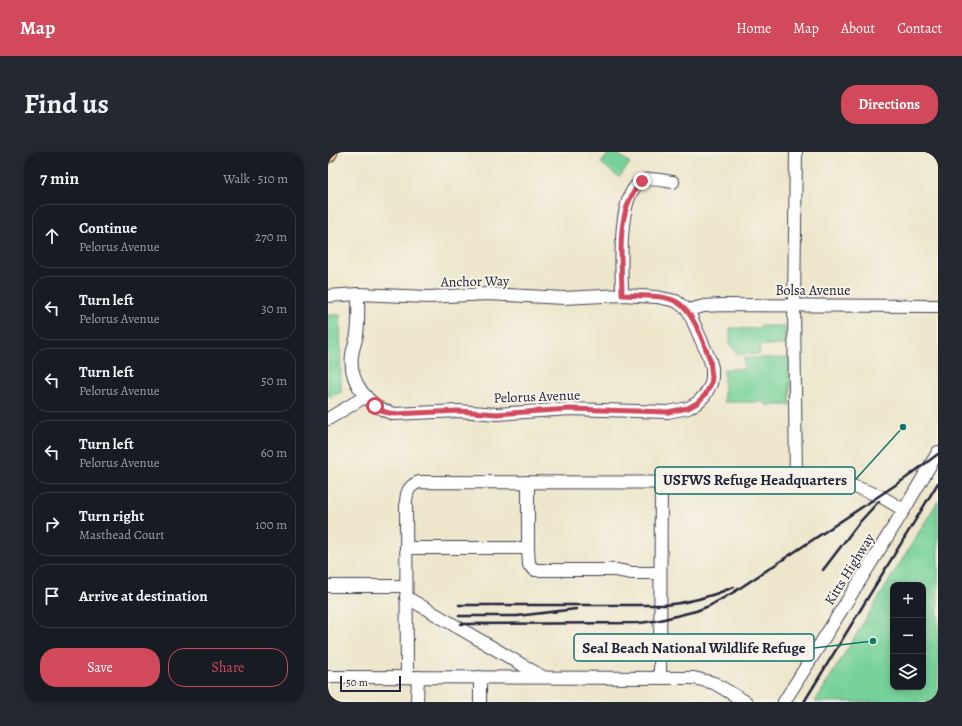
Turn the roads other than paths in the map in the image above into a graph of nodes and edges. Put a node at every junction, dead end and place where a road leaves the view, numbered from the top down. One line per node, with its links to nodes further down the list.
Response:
1 (330, 152): 3 (main road)
2 (796, 152): 8 (street)
3 (328, 155)
4 (673, 182): 6 (street)
5 (358, 294): 6 (street, Anchor Way); 7 (street, Anchor Way); 11 (street, Pelorus Avenue)
6 (622, 295): 10 (street)
7 (328, 296)
8 (794, 305): 9 (street, Bolsa Avenue); 10 (street, Bolsa Avenue); 16 (street)
9 (938, 306)
10 (688, 310): 11 (street, Pelorus Avenue)
11 (366, 396): 12 (street)
12 (328, 419)
13 (938, 452): 17 (street, Kitts Highway)
14 (528, 482): 15 (street); 18 (street); 19 (street)
15 (661, 482): 16 (street); 20 (street)
16 (796, 483): 17 (street)
17 (904, 510): 31 (street, Kitts Highway)
18 (406, 548): 19 (street); 22 (street)
19 (528, 548): 20 (street)
20 (660, 574): 27 (street)
21 (328, 586): 22 (street)
22 (406, 592): 24 (street); 26 (street)
23 (328, 677): 24 (street)
24 (412, 677): 25 (street); 28 (street)
25 (480, 677): 26 (street); 29 (street)
26 (544, 678): 27 (street)
27 (660, 678): 30 (street)
28 (417, 702)
29 (480, 702)
30 (746, 702)
31 (784, 702)

